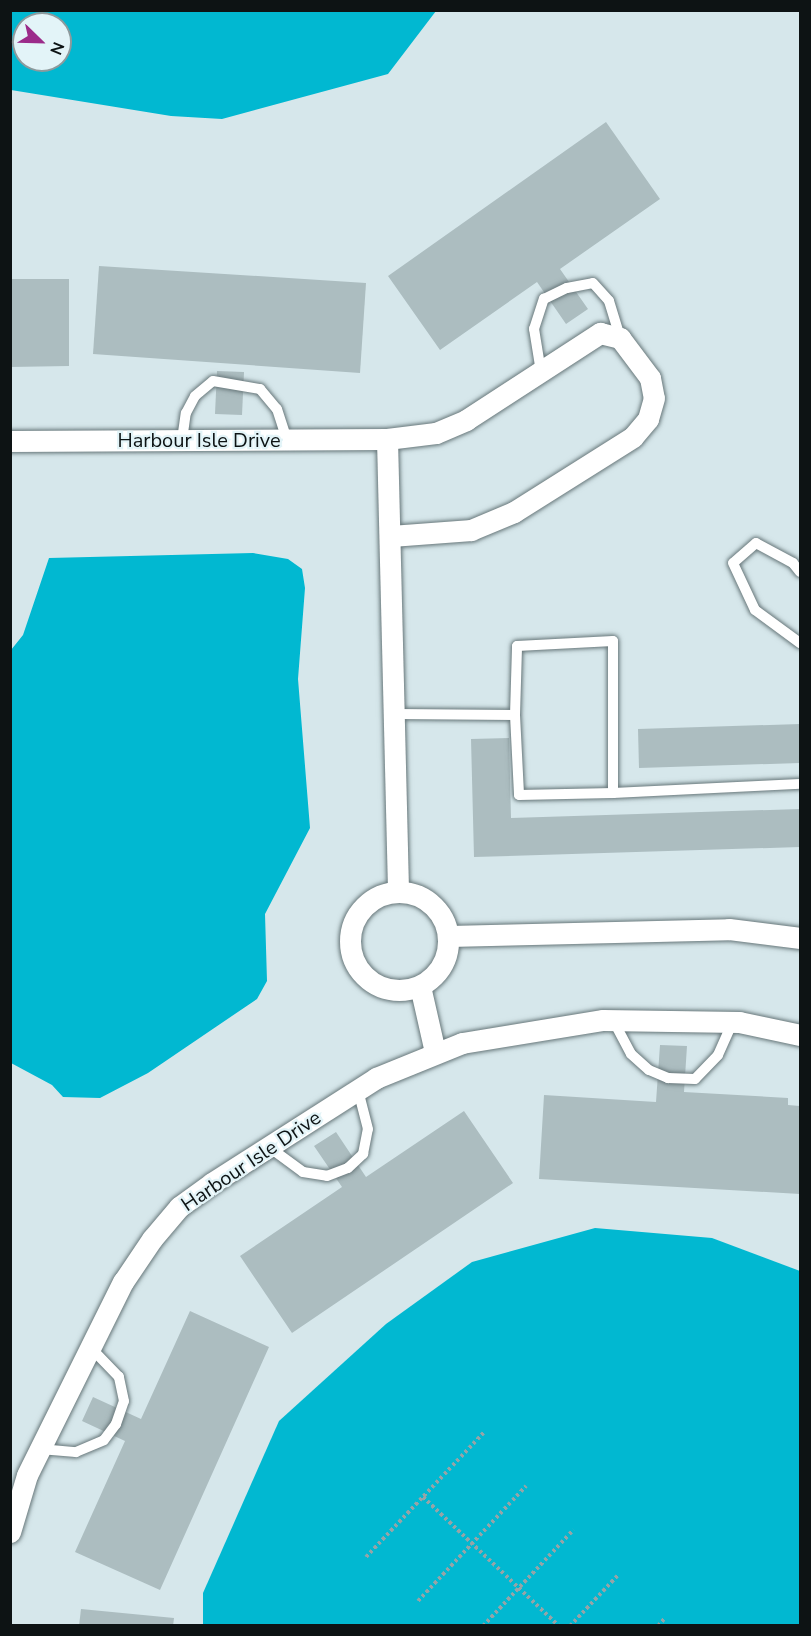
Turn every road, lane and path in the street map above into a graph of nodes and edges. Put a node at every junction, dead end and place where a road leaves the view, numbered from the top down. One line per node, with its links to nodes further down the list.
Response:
1 (620, 338): 2 (street, Harbour Isle Drive); 2 (lane); 7 (street)
2 (541, 372): 4 (street, Harbour Isle Drive)
3 (286, 439): 4 (street, Harbour Isle Drive); 5 (street, Harbour Isle Drive); 5 (lane)
4 (387, 439): 7 (street)
5 (182, 440): 6 (street, Harbour Isle Drive)
6 (10, 441)
7 (391, 536): 10 (street)
8 (801, 572): 9 (lane)
9 (801, 643)
10 (396, 714): 11 (lane); 14 (street)
11 (515, 715): 13 (lane); 13 (lane)
12 (801, 784): 13 (lane)
13 (613, 793)
14 (398, 891): 15 (street); 17 (street)
15 (448, 936): 16 (street); 17 (street)
16 (801, 938)
17 (420, 986): 21 (street)
18 (613, 1020): 19 (street, Harbour Isle Drive); 19 (lane); 21 (street, Harbour Isle Drive)
19 (733, 1022): 20 (street, Harbour Isle Drive)
20 (801, 1035)
21 (435, 1052): 22 (street, Harbour Isle Drive)
22 (358, 1090): 23 (street, Harbour Isle Drive); 23 (lane)
23 (269, 1147): 24 (street, Harbour Isle Drive)
24 (90, 1347): 26 (street, Harbour Isle Drive); 26 (lane)
25 (485, 1431): 29 (path)
26 (40, 1449): 27 (street, Harbour Isle Drive)
27 (19, 1471): 31 (street, Harbour Isle Drive)
28 (526, 1486): 34 (path)
29 (423, 1497): 32 (path); 37 (path)
30 (573, 1530): 36 (path)
31 (10, 1532)
32 (366, 1557)
33 (619, 1574): 38 (path)
34 (418, 1601)
35 (665, 1618): 39 (path)
36 (483, 1626)
37 (559, 1626)
38 (570, 1626)
39 (658, 1626)

